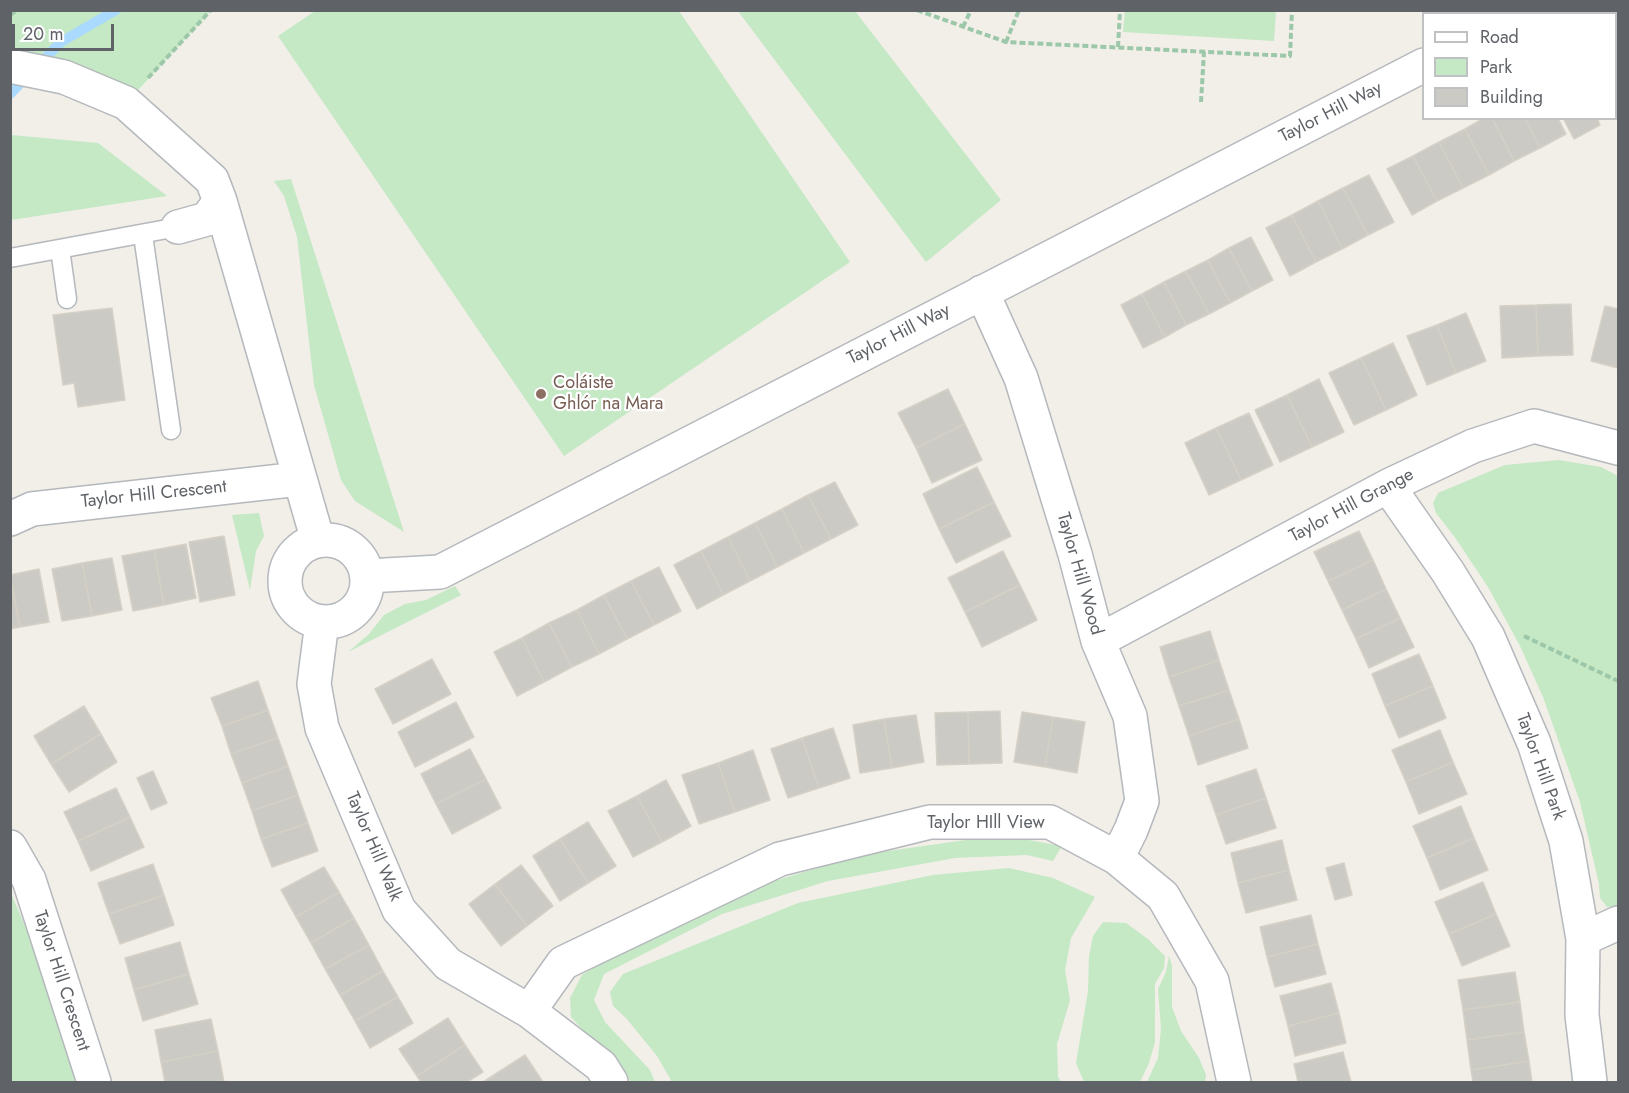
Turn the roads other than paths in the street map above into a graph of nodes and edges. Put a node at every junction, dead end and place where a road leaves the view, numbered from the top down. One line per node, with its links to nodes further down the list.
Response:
1 (10, 66): 3 (street)
2 (1422, 66): 8 (street, Taylor Hill Way)
3 (220, 201): 4 (street); 12 (street)
4 (178, 227): 5 (lane)
5 (143, 235): 6 (lane); 10 (lane)
6 (60, 249): 7 (lane); 9 (lane)
7 (10, 258)
8 (982, 292): 16 (street, Taylor Hill Way); 18 (street, Taylor Hill Wood)
9 (67, 299)
10 (171, 430)
11 (1618, 448): 13 (street, Taylor Hill Grange)
12 (300, 479): 14 (street, Taylor Hill Crescent); 15 (street)
13 (1388, 486): 18 (street, Taylor Hill Grange); 22 (street, Taylor Hill Park)
14 (10, 519)
15 (318, 541): 16 (street); 17 (street)
16 (367, 576): 17 (street)
17 (322, 622): 23 (street, Taylor Hill Walk)
18 (1098, 641): 20 (street, Taylor Hill Wood)
19 (10, 847): 24 (street, Taylor Hill Crescent)
20 (1117, 858): 23 (street, Taylor HIll View); 26 (street, Taylor HIll View)
21 (1618, 923): 22 (street)
22 (1583, 939): 27 (street, Taylor Hill Park)
23 (529, 1011): 25 (street, Taylor Hill Walk)
24 (94, 1083)
25 (611, 1083)
26 (1234, 1083)
27 (1590, 1083)

